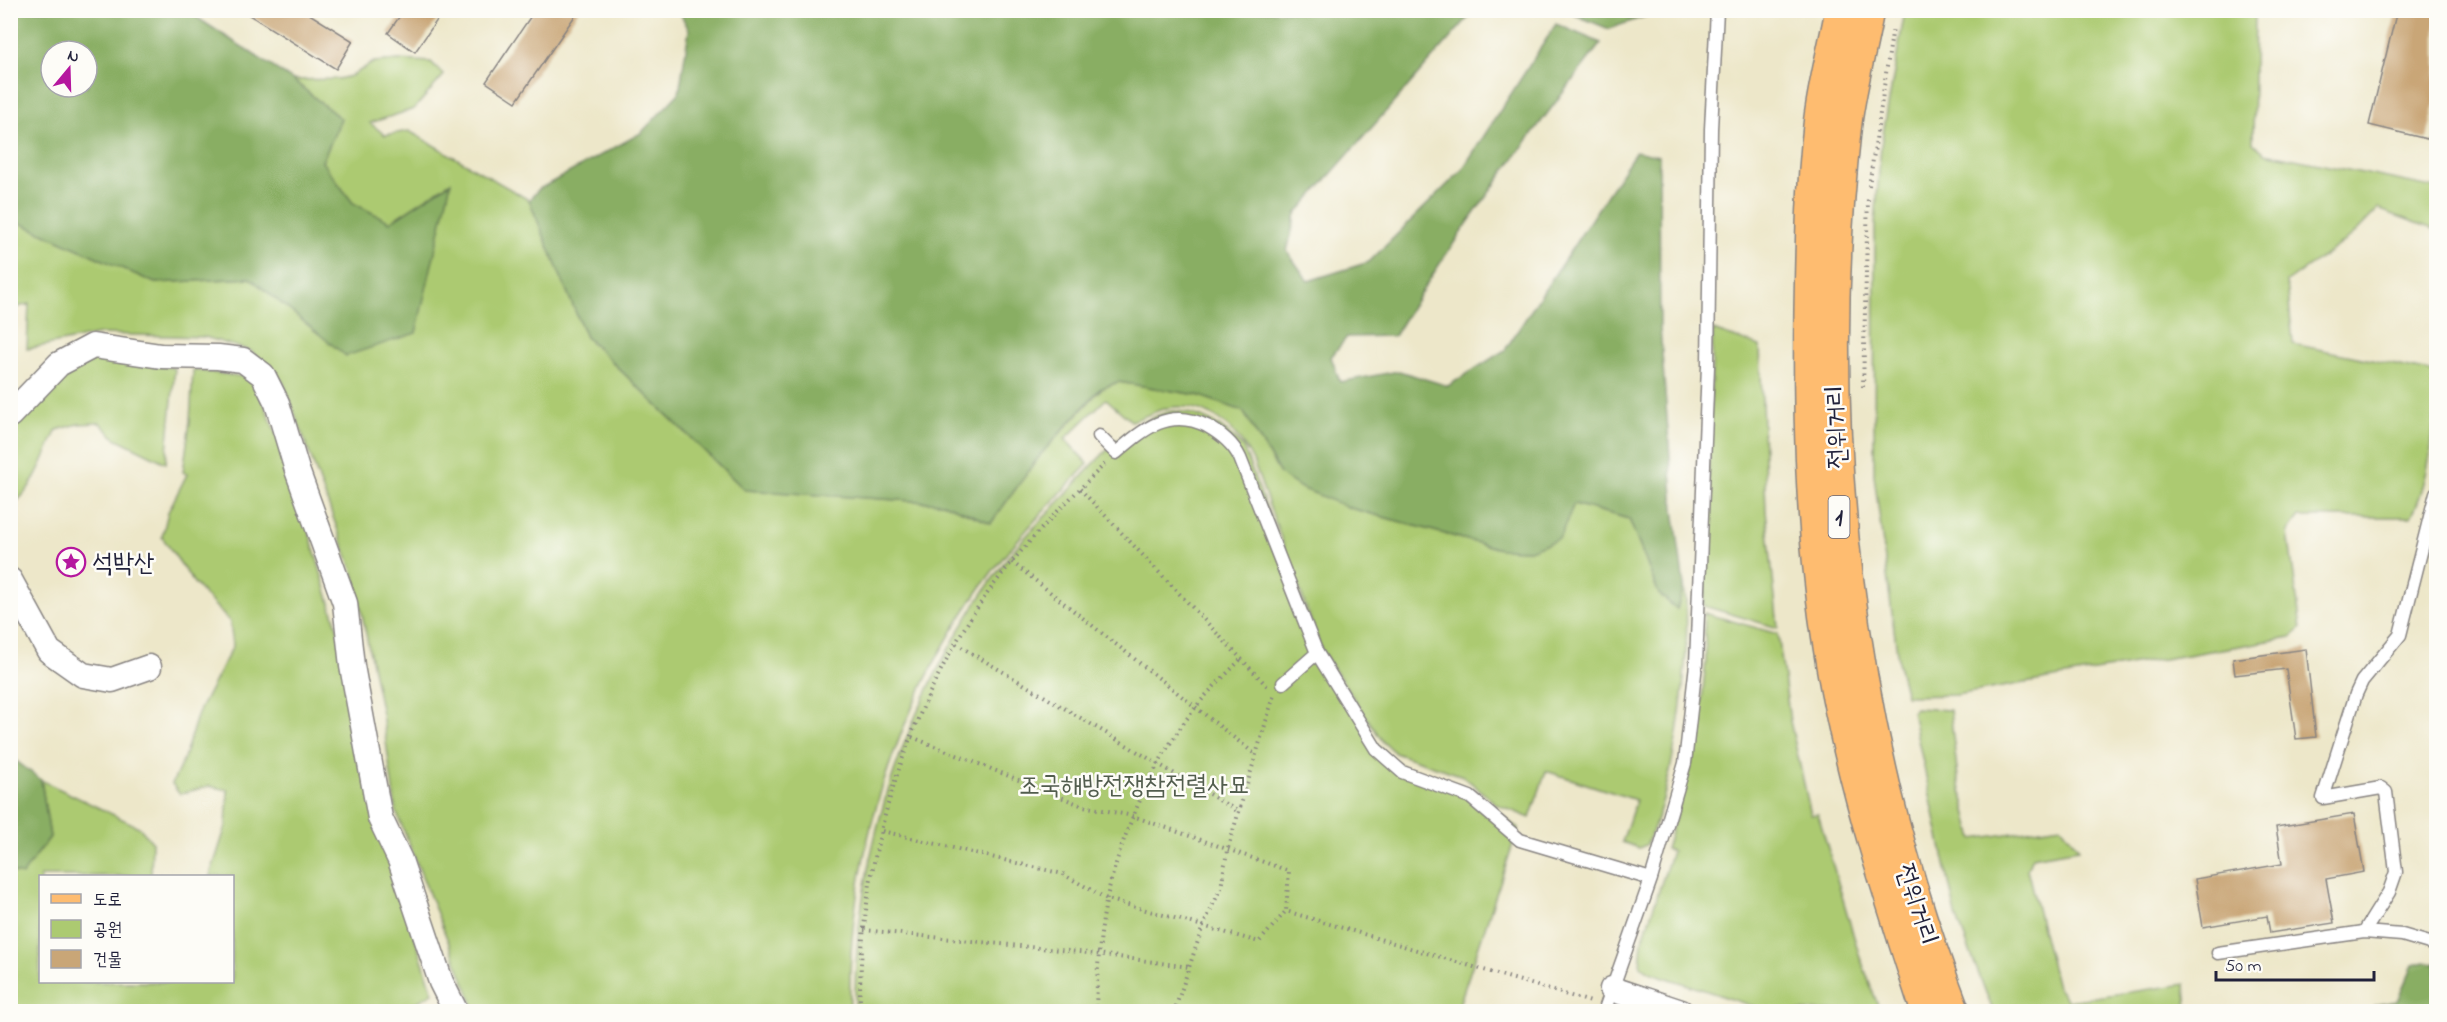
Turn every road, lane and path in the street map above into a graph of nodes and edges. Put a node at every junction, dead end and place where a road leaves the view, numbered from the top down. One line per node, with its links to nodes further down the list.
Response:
1 (1717, 10): 26 (lane)
2 (1842, 10): 42 (main road, 전위거리 / 1)
3 (1881, 16): 4 (path); 43 (main road, 전위거리 / 1)
4 (1863, 395)
5 (10, 415): 37 (street)
6 (1099, 436): 7 (lane)
7 (1116, 453): 8 (path); 13 (lane)
8 (1080, 489): 10 (path); 14 (path)
9 (2436, 493): 31 (lane)
10 (1012, 562): 12 (path); 18 (path)
11 (10, 580): 15 (street)
12 (956, 644): 19 (path); 21 (path)
13 (1317, 653): 16 (lane); 26 (lane)
14 (1240, 660): 17 (path); 18 (path)
15 (149, 667)
16 (1283, 683): 17 (path)
17 (1274, 694): 20 (path)
18 (1196, 707): 20 (path); 21 (path)
19 (912, 737): 23 (path); 24 (path)
20 (1256, 755): 22 (path)
21 (1159, 763): 22 (path); 23 (path)
22 (1239, 812): 25 (path)
23 (1133, 816): 25 (path); 27 (path)
24 (882, 831): 27 (path); 30 (path)
25 (1227, 851): 28 (path); 29 (path)
26 (1651, 879): 36 (lane)
27 (1107, 900): 29 (path); 34 (path)
28 (1287, 911): 29 (path); 36 (path)
29 (1203, 926): 35 (path)
30 (864, 930): 34 (path); 38 (path)
31 (2364, 932): 32 (lane); 33 (lane)
32 (2436, 945)
33 (2218, 952)
34 (1098, 954): 35 (path); 39 (path)
35 (1189, 967): 40 (path)
36 (1607, 1002): 41 (street)
37 (456, 1011)
38 (860, 1011)
39 (1096, 1011)
40 (1174, 1011)
41 (1681, 1011)
42 (1928, 1011)
43 (1953, 1011)

